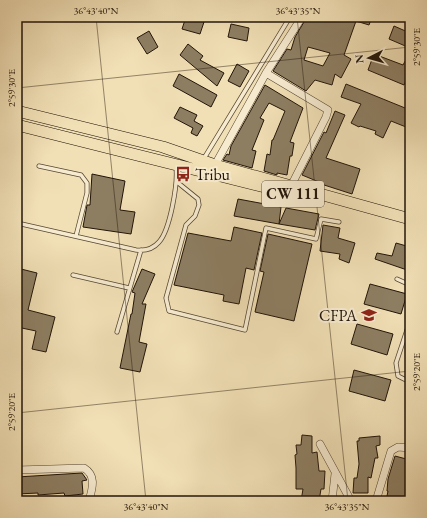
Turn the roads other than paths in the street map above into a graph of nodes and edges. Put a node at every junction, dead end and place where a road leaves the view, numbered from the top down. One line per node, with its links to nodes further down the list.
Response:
1 (290, 17): 6 (lane)
2 (302, 17): 3 (street)
3 (266, 73): 8 (street); 11 (street)
4 (17, 111): 6 (main road)
5 (17, 125): 7 (main road, CW 111)
6 (202, 161): 8 (main road)
7 (176, 164): 10 (lane); 15 (main road, CW 111)
8 (215, 165): 11 (main road)
9 (39, 166): 16 (lane)
10 (177, 182): 13 (lane); 17 (lane)
11 (291, 186): 12 (main road)
12 (410, 219)
13 (339, 222)
14 (17, 223): 16 (lane)
15 (410, 226)
16 (76, 236): 17 (lane)
17 (141, 250): 21 (lane)
18 (73, 275): 21 (lane)
19 (397, 280): 20 (lane)
20 (410, 285)
21 (129, 288): 23 (lane)
22 (410, 321): 24 (lane)
23 (117, 332)
24 (410, 380)
25 (320, 444): 28 (street)
26 (410, 448): 32 (street)
27 (17, 470): 29 (street)
28 (335, 474): 30 (street); 31 (street)
29 (89, 501)
30 (332, 501)
31 (351, 501)
32 (376, 501)

